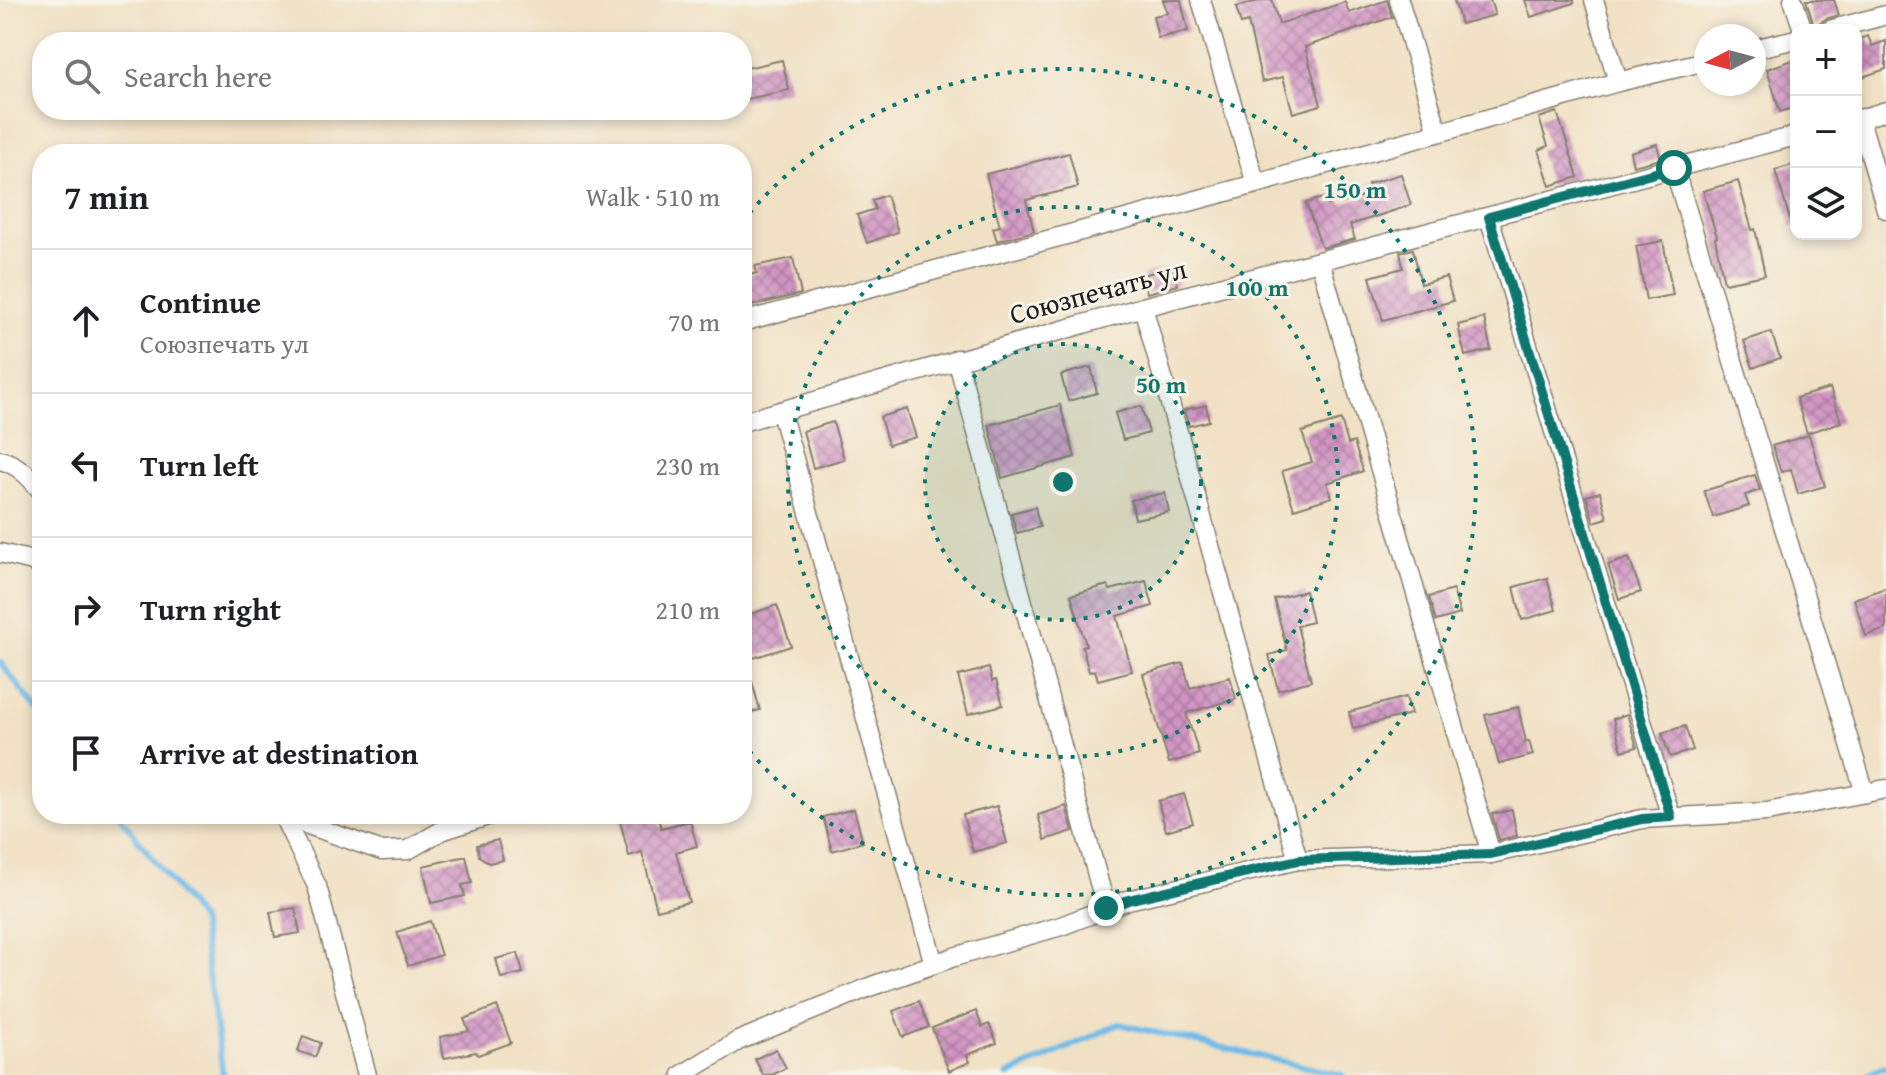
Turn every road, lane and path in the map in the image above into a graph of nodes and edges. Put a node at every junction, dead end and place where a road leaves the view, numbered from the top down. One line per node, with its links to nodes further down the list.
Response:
1 (1201, 0): 18 (street)
2 (1399, 0): 14 (street)
3 (1594, 0): 11 (street)
4 (1793, 0): 6 (street)
5 (1886, 15): 7 (street)
6 (1801, 24)
7 (1852, 24)
8 (1790, 40): 9 (street)
9 (1766, 46)
10 (1694, 64): 11 (street)
11 (1618, 82): 14 (street)
12 (1886, 111): 13 (street)
13 (1862, 119)
14 (1438, 132): 18 (street)
15 (1862, 133): 19 (street)
16 (1790, 138): 17 (street, Союзпечать ул)
17 (1674, 168): 20 (street, Союзпечать ул); 32 (street)
18 (1256, 184): 23 (street)
19 (1886, 209)
20 (1489, 217): 21 (street, Союзпечать ул); 33 (street)
21 (1320, 261): 22 (street, Союзпечать ул); 37 (street)
22 (1143, 307): 24 (street, Союзпечать ул); 38 (street)
23 (752, 319)
24 (957, 359): 25 (street, Союзпечать ул); 39 (street)
25 (781, 412): 26 (street, Союзпечать ул); 40 (street)
26 (752, 419)
27 (0, 460): 28 (street)
28 (32, 479)
29 (0, 553): 30 (street)
30 (32, 561)
31 (1886, 789): 32 (street)
32 (1865, 793): 33 (street)
33 (1671, 817): 37 (street)
34 (286, 824): 42 (street)
35 (307, 824): 36 (street)
36 (463, 824)
37 (1491, 854): 38 (street)
38 (1298, 860): 39 (street)
39 (1106, 908): 40 (street)
40 (934, 964): 41 (street)
41 (685, 1074)
42 (367, 1075)

